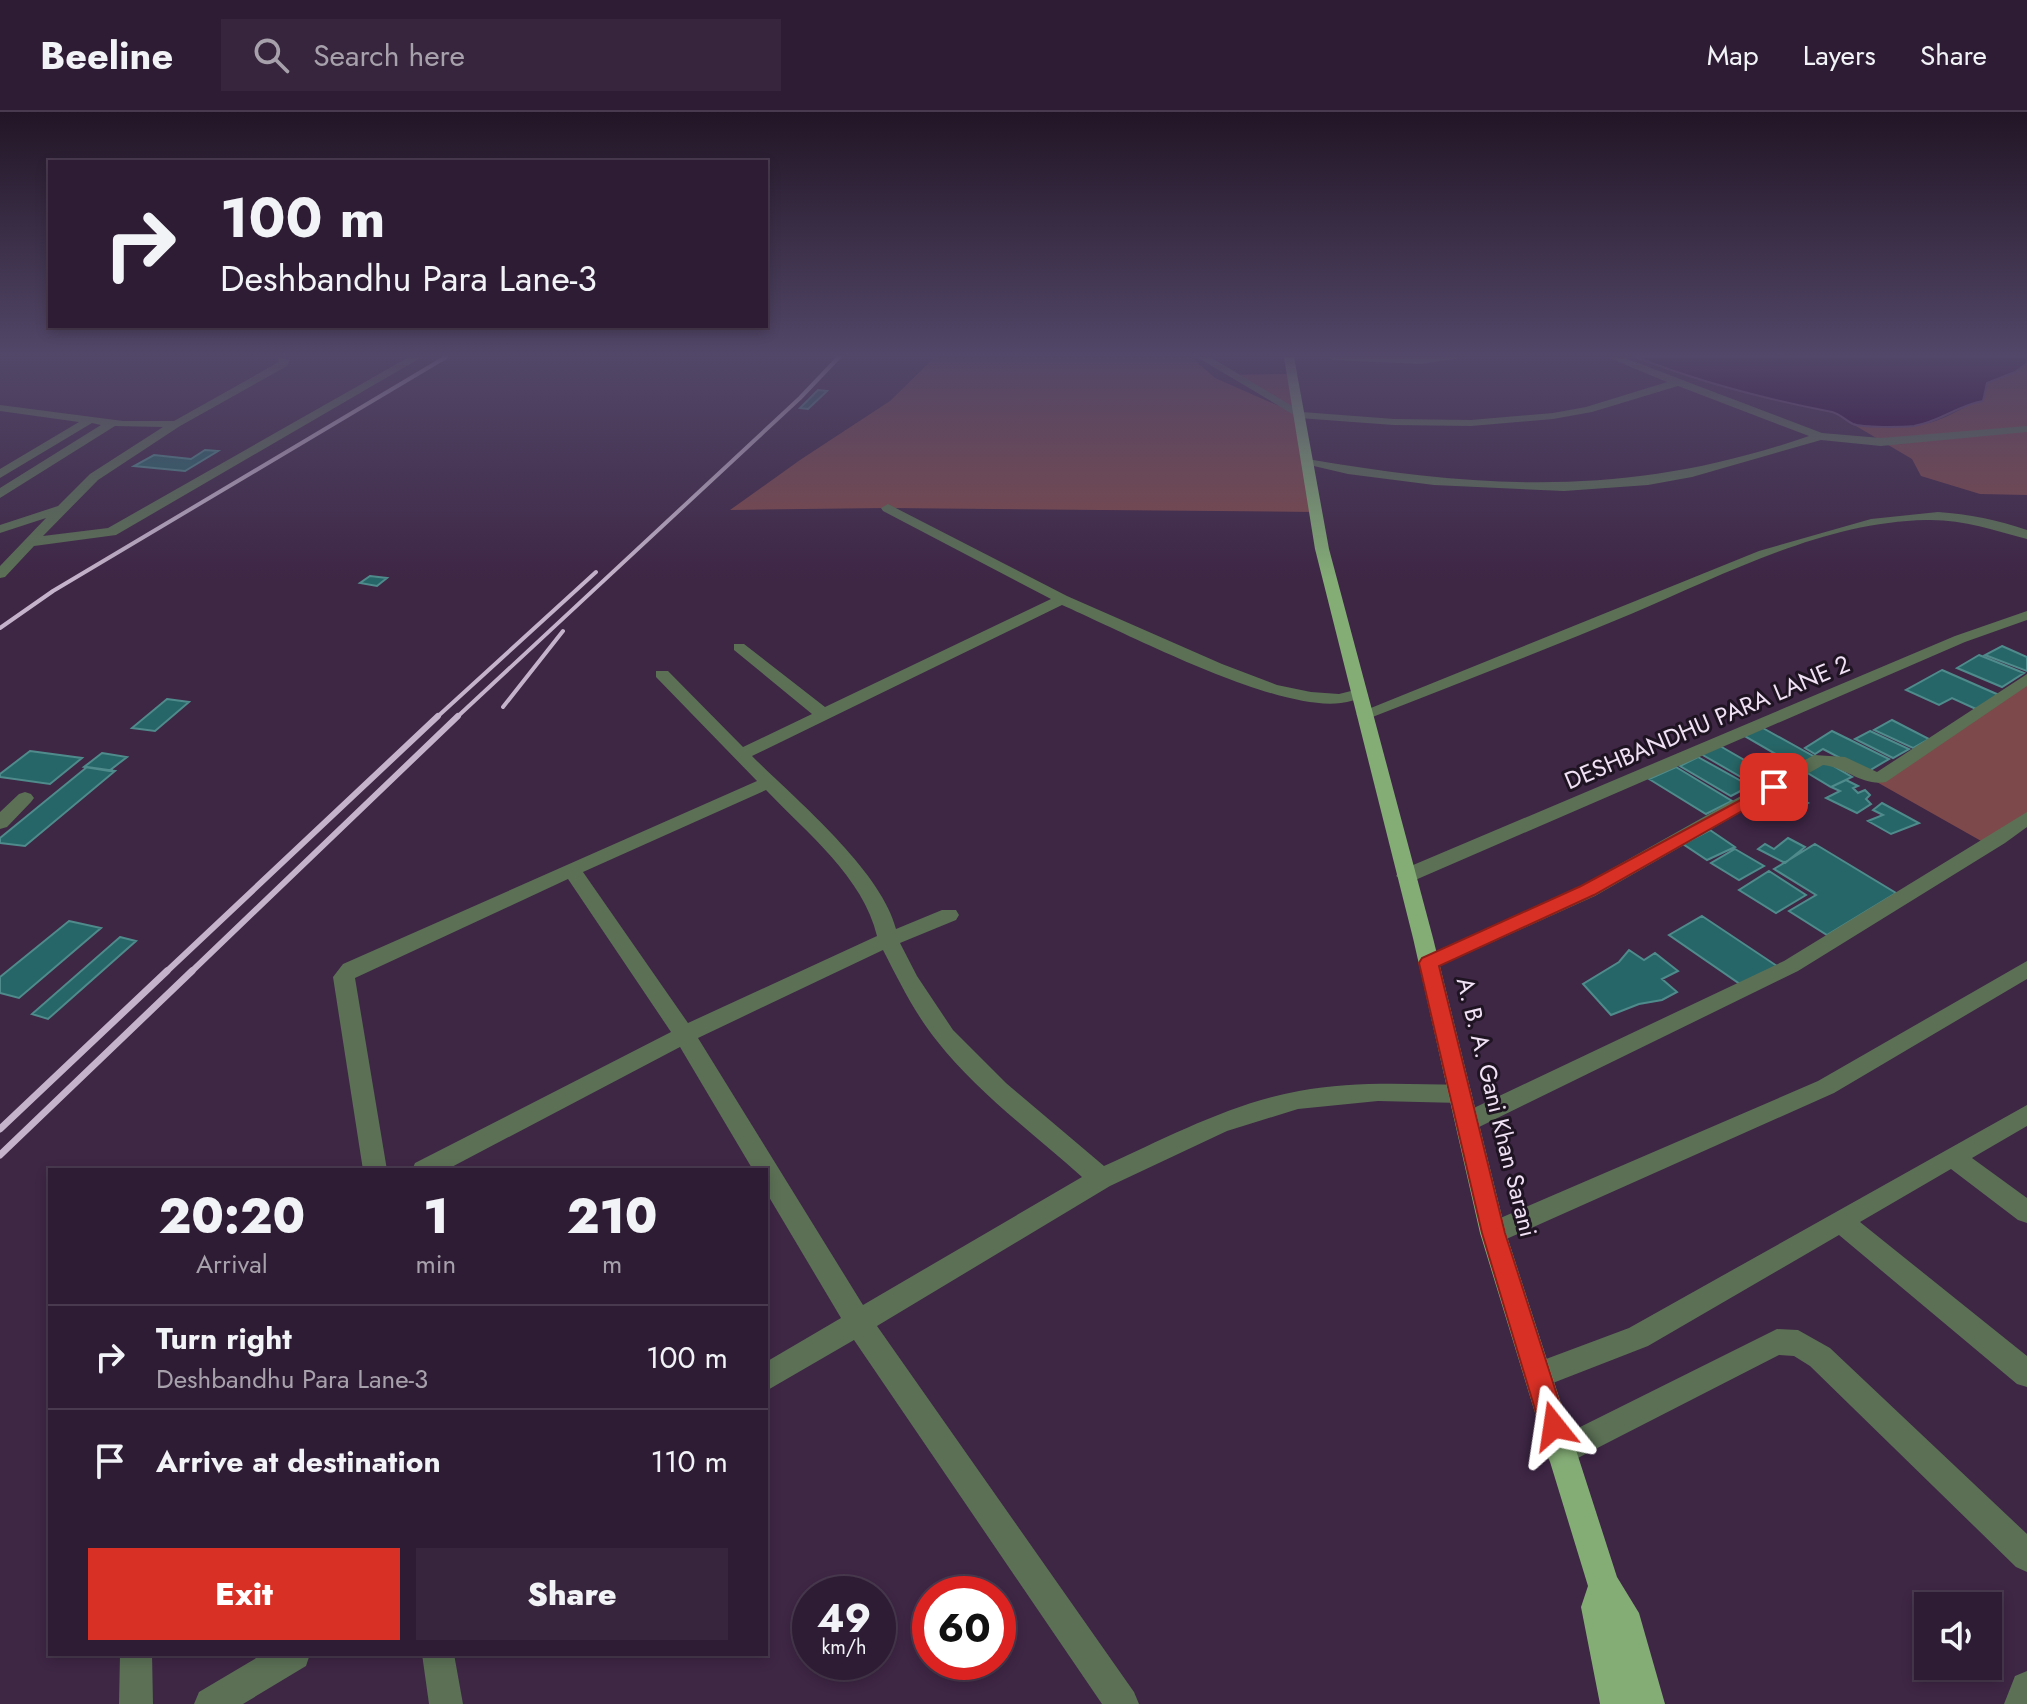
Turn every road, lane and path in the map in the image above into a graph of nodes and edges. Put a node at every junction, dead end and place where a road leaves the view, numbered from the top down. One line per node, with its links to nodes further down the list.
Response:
1 (71, 431): 10 (street)
2 (99, 431): 11 (street)
3 (165, 431): 12 (street)
4 (287, 431): 16 (street)
5 (1302, 431): 9 (main road, A. B. A. Gani Khan Sarani)
6 (1808, 431): 8 (street)
7 (2001, 431): 8 (street)
8 (1820, 436): 9 (street)
9 (1307, 463): 23 (main road, A. B. A. Gani Khan Sarani)
10 (0, 474)
11 (0, 494)
12 (67, 504): 14 (street); 16 (street)
13 (888, 508): 18 (street)
14 (0, 529)
15 (2027, 535): 23 (street)
16 (30, 542): 17 (street)
17 (0, 574)
18 (1062, 599): 23 (street); 24 (street)
19 (2027, 615): 31 (street, DESHBANDHU PARA LANE 2)
20 (739, 647): 24 (street)
21 (662, 674): 25 (street)
22 (2027, 679): 34 (street)
23 (1362, 704): 31 (main road, A. B. A. Gani Khan Sarani)
24 (823, 714): 25 (street)
25 (740, 755): 26 (street)
26 (767, 783): 30 (street); 33 (street)
27 (25, 798): 29 (street)
28 (2027, 818): 39 (street)
29 (0, 823)
30 (571, 869): 36 (street); 41 (street)
31 (1406, 876): 34 (main road, A. B. A. Gani Khan Sarani)
32 (949, 915): 33 (street)
33 (888, 939): 36 (street); 45 (street)
34 (1428, 963): 37 (main road, A. B. A. Gani Khan Sarani)
35 (2027, 969): 48 (street)
36 (684, 1034): 42 (street); 43 (street)
37 (1460, 1094): 39 (main road, A. B. A. Gani Khan Sarani); 45 (street)
38 (2027, 1114): 40 (street)
39 (1467, 1122): 48 (main road, A. B. A. Gani Khan Sarani)
40 (1953, 1157): 46 (street); 47 (street)
41 (375, 1168)
42 (428, 1168)
43 (765, 1168)
44 (768, 1173): 49 (street)
45 (1101, 1179): 49 (street)
46 (2027, 1212)
47 (1840, 1221): 50 (street); 51 (street)
48 (1493, 1233): 51 (main road, A. B. A. Gani Khan Sarani)
49 (859, 1324): 52 (street); 63 (street)
50 (2027, 1374)
51 (1540, 1375): 53 (main road, A. B. A. Gani Khan Sarani)
52 (768, 1376)
53 (1560, 1452): 54 (street); 55 (main road, A. B. A. Gani Khan Sarani)
54 (2027, 1556)
55 (1604, 1586): 64 (main road, A. B. A. Gani Khan Sarani); 65 (main road, A. B. A. Gani Khan Sarani)
56 (136, 1656): 60 (street)
57 (291, 1656): 61 (street)
58 (438, 1656): 62 (street)
59 (2027, 1688): 66 (street)
60 (136, 1704)
61 (211, 1704)
62 (446, 1704)
63 (1122, 1704)
64 (1617, 1704)
65 (1648, 1704)
66 (2021, 1704)

